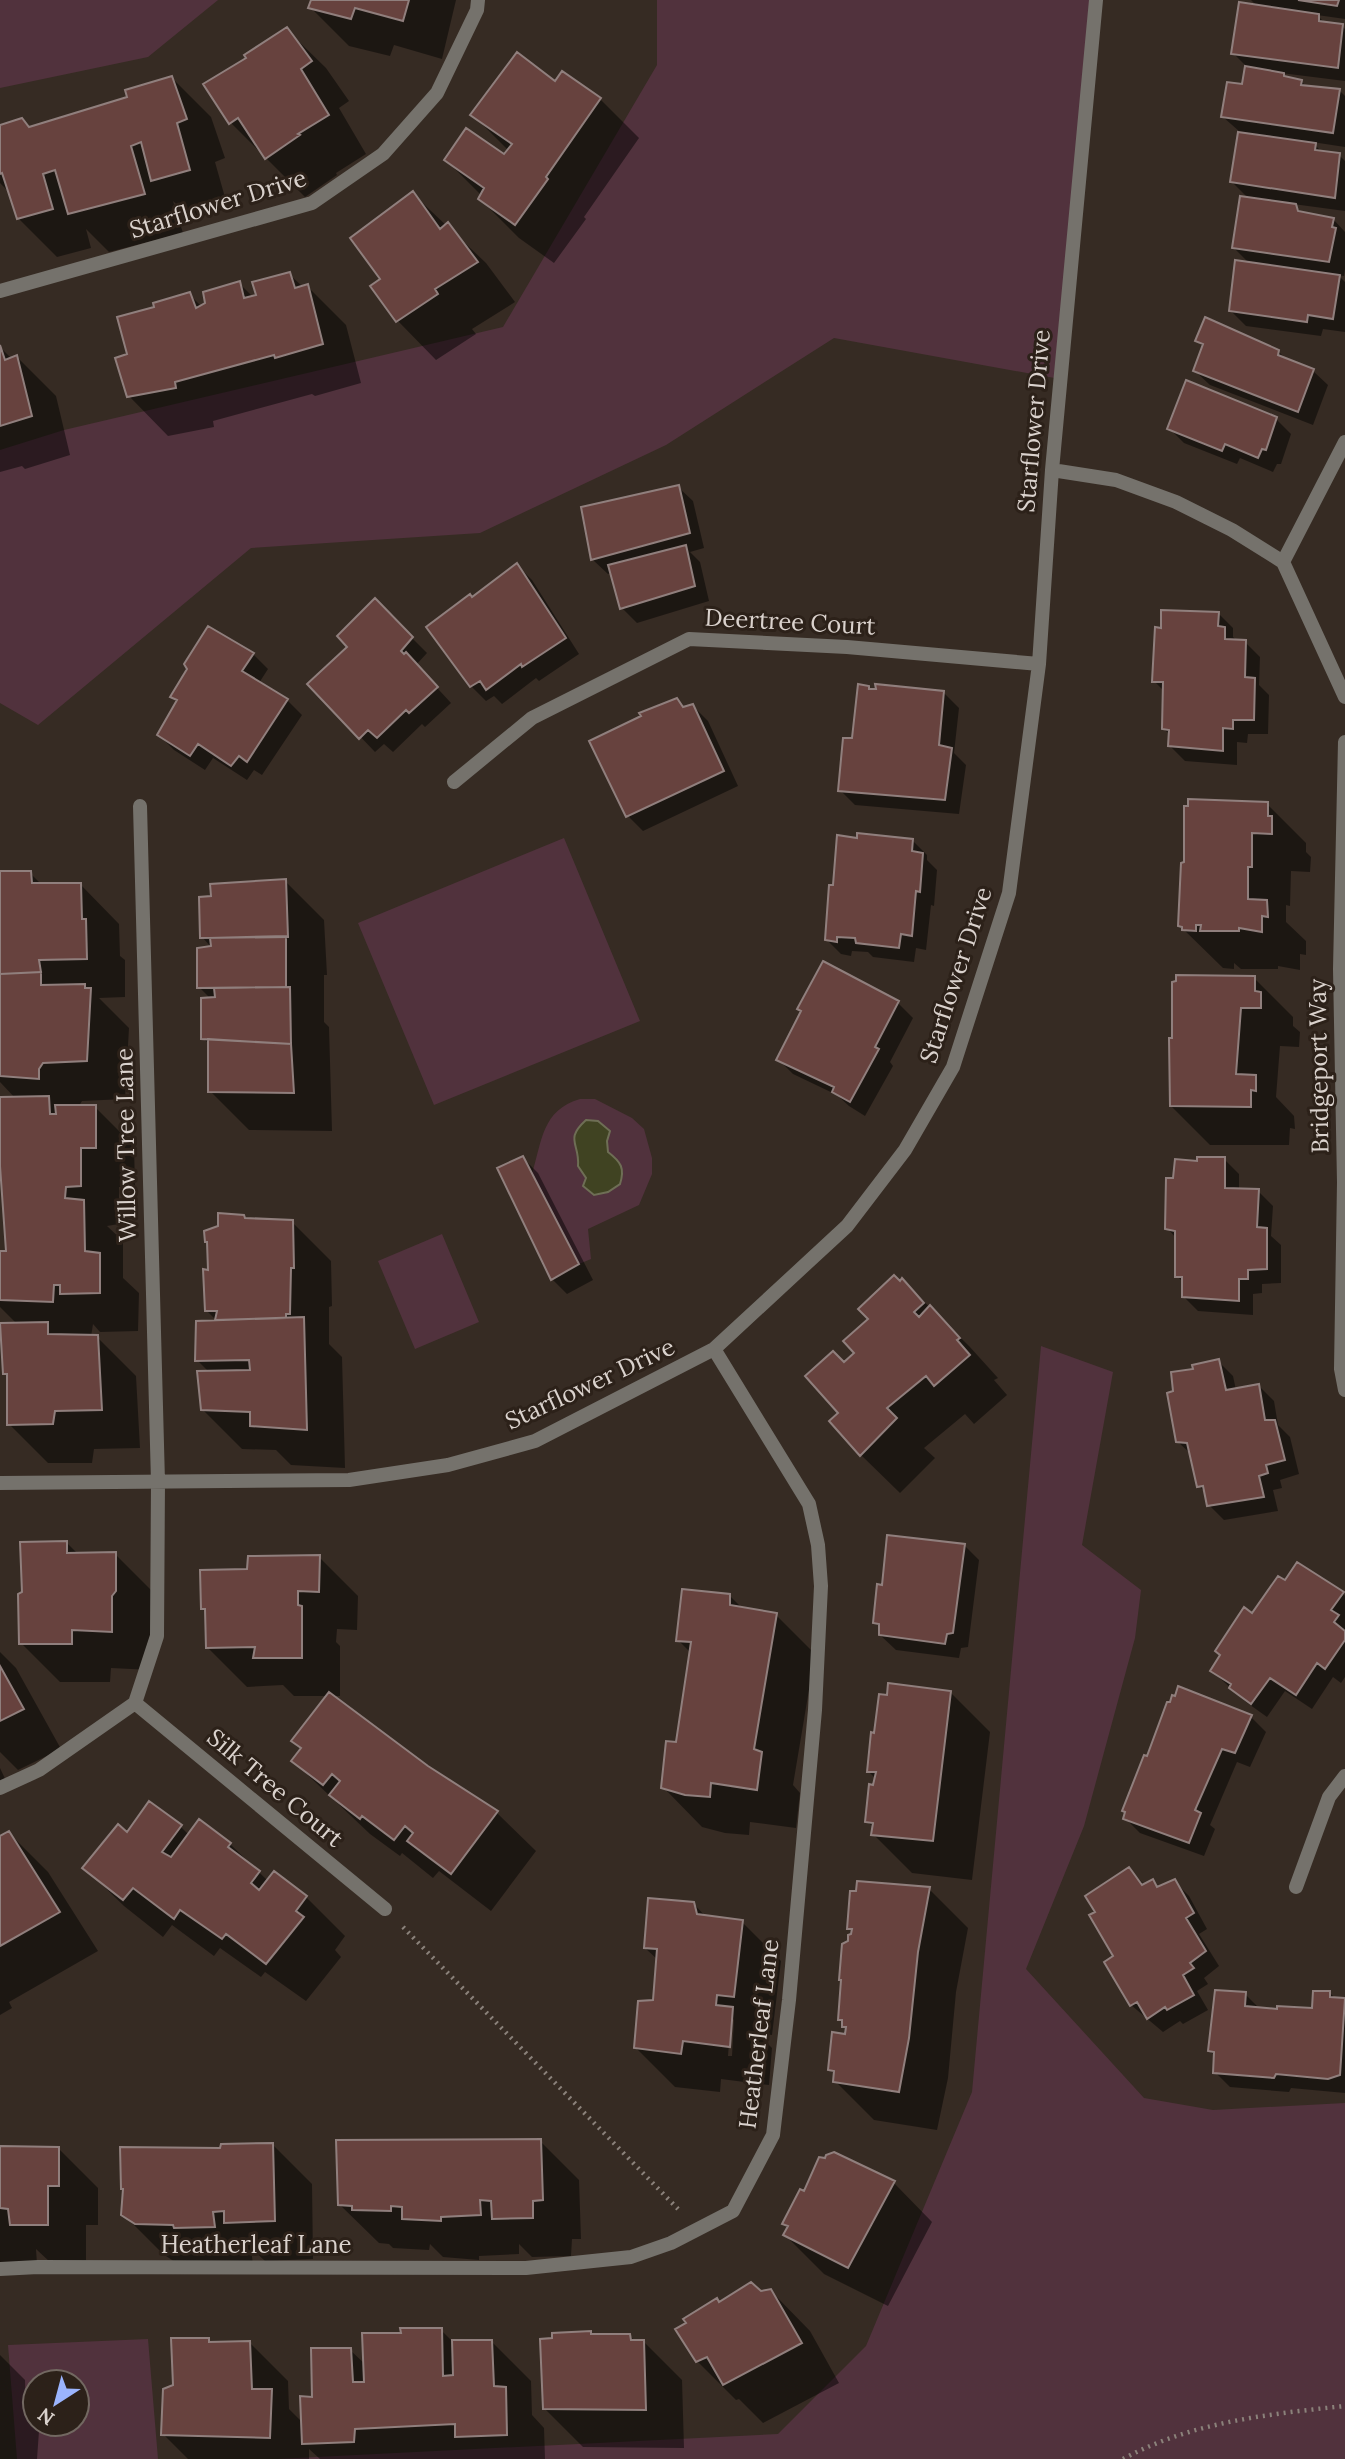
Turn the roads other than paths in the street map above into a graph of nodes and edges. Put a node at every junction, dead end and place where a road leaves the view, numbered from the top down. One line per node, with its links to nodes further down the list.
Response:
1 (478, 0): 3 (street, Starflower Drive)
2 (1096, 0): 5 (street, Starflower Drive)
3 (0, 291)
4 (1345, 442): 6 (street)
5 (1052, 470): 6 (street); 7 (street, Starflower Drive)
6 (1283, 562): 8 (street)
7 (1039, 664): 10 (street, Deertree Court); 12 (street, Starflower Drive)
8 (1345, 697)
9 (1345, 742): 13 (street, Bridgeport Way)
10 (454, 782)
11 (141, 806): 14 (street, Willow Tree Lane)
12 (714, 1349): 14 (street, Starflower Drive); 21 (street, Heatherleaf Lane)
13 (1345, 1390)
14 (158, 1482): 15 (street, Starflower Drive); 16 (street, Willow Tree Lane)
15 (0, 1483)
16 (135, 1703): 18 (street); 20 (street, Silk Tree Court)
17 (1345, 1776): 19 (street)
18 (0, 1788)
19 (1296, 1887)
20 (385, 1909)
21 (0, 2269)

